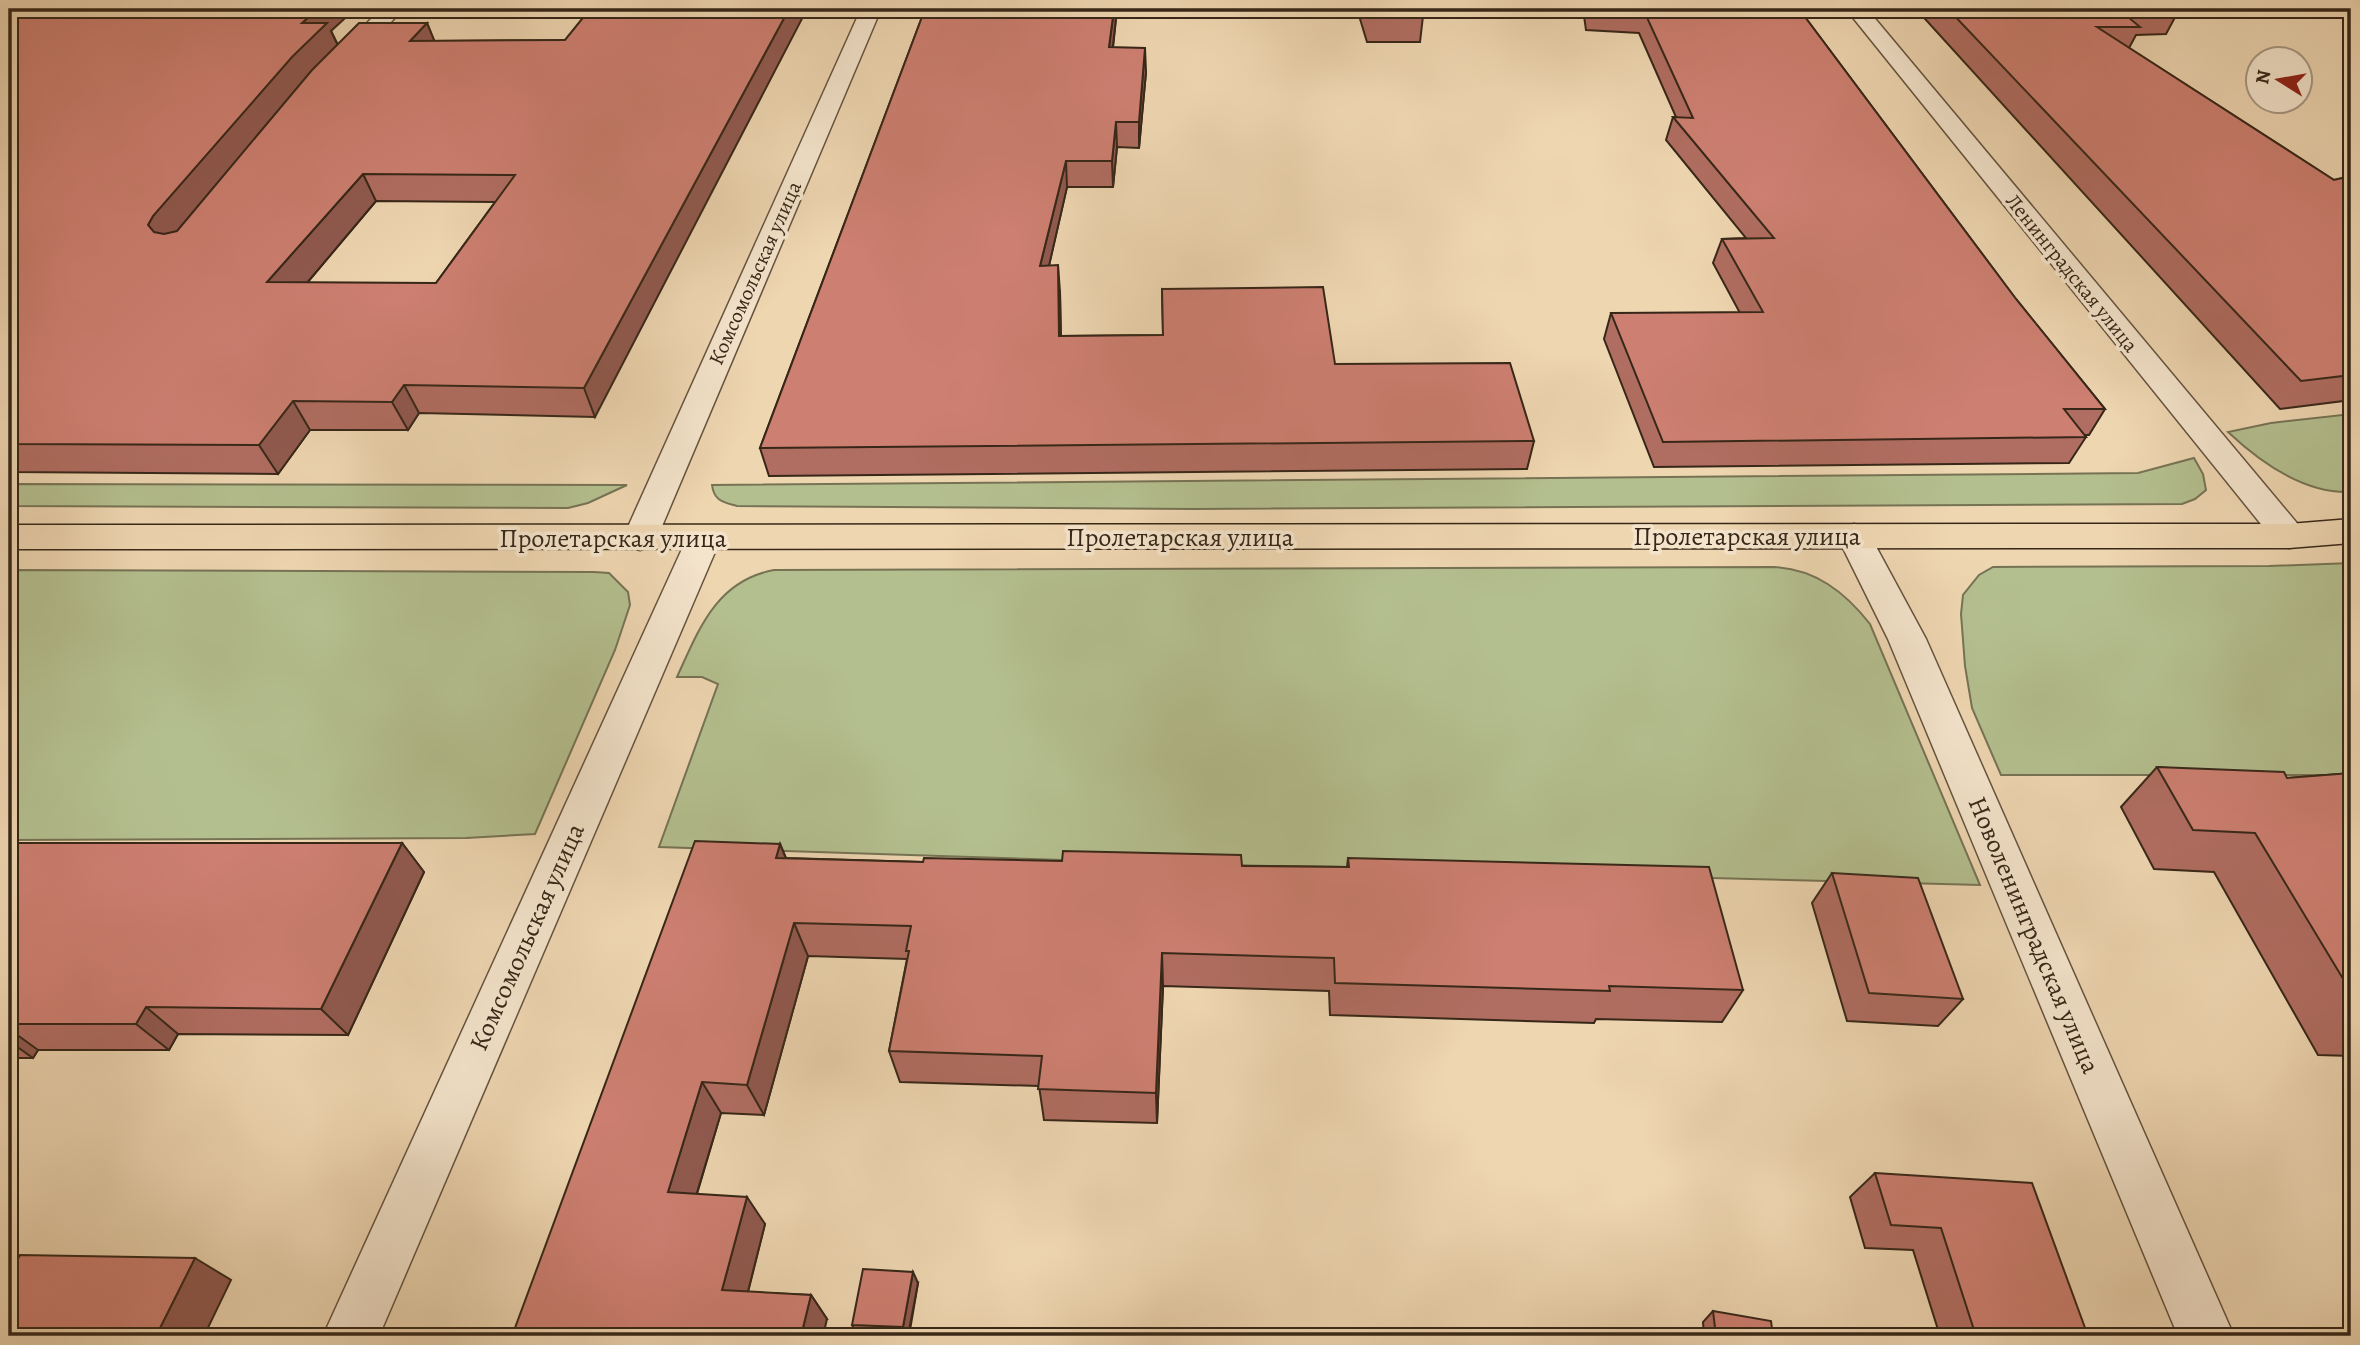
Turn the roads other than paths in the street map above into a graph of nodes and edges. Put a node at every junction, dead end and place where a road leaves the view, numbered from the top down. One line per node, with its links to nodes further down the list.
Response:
1 (393, 9): 4 (street)
2 (871, 9): 9 (street, Комсомольская улица)
3 (1856, 9): 7 (street, Ленинградская улица)
4 (325, 79)
5 (2351, 531): 7 (main road, Пролетарская улица)
6 (1854, 536): 7 (main road, Пролетарская улица); 10 (main road, Пролетарская улица); 12 (street, Новоленинградская улица)
7 (2289, 536)
8 (9, 537): 9 (main road, Пролетарская улица)
9 (639, 538): 10 (main road, Пролетарская улица)
10 (704, 538): 11 (street, Комсомольская улица)
11 (351, 1336)
12 (2206, 1336)

